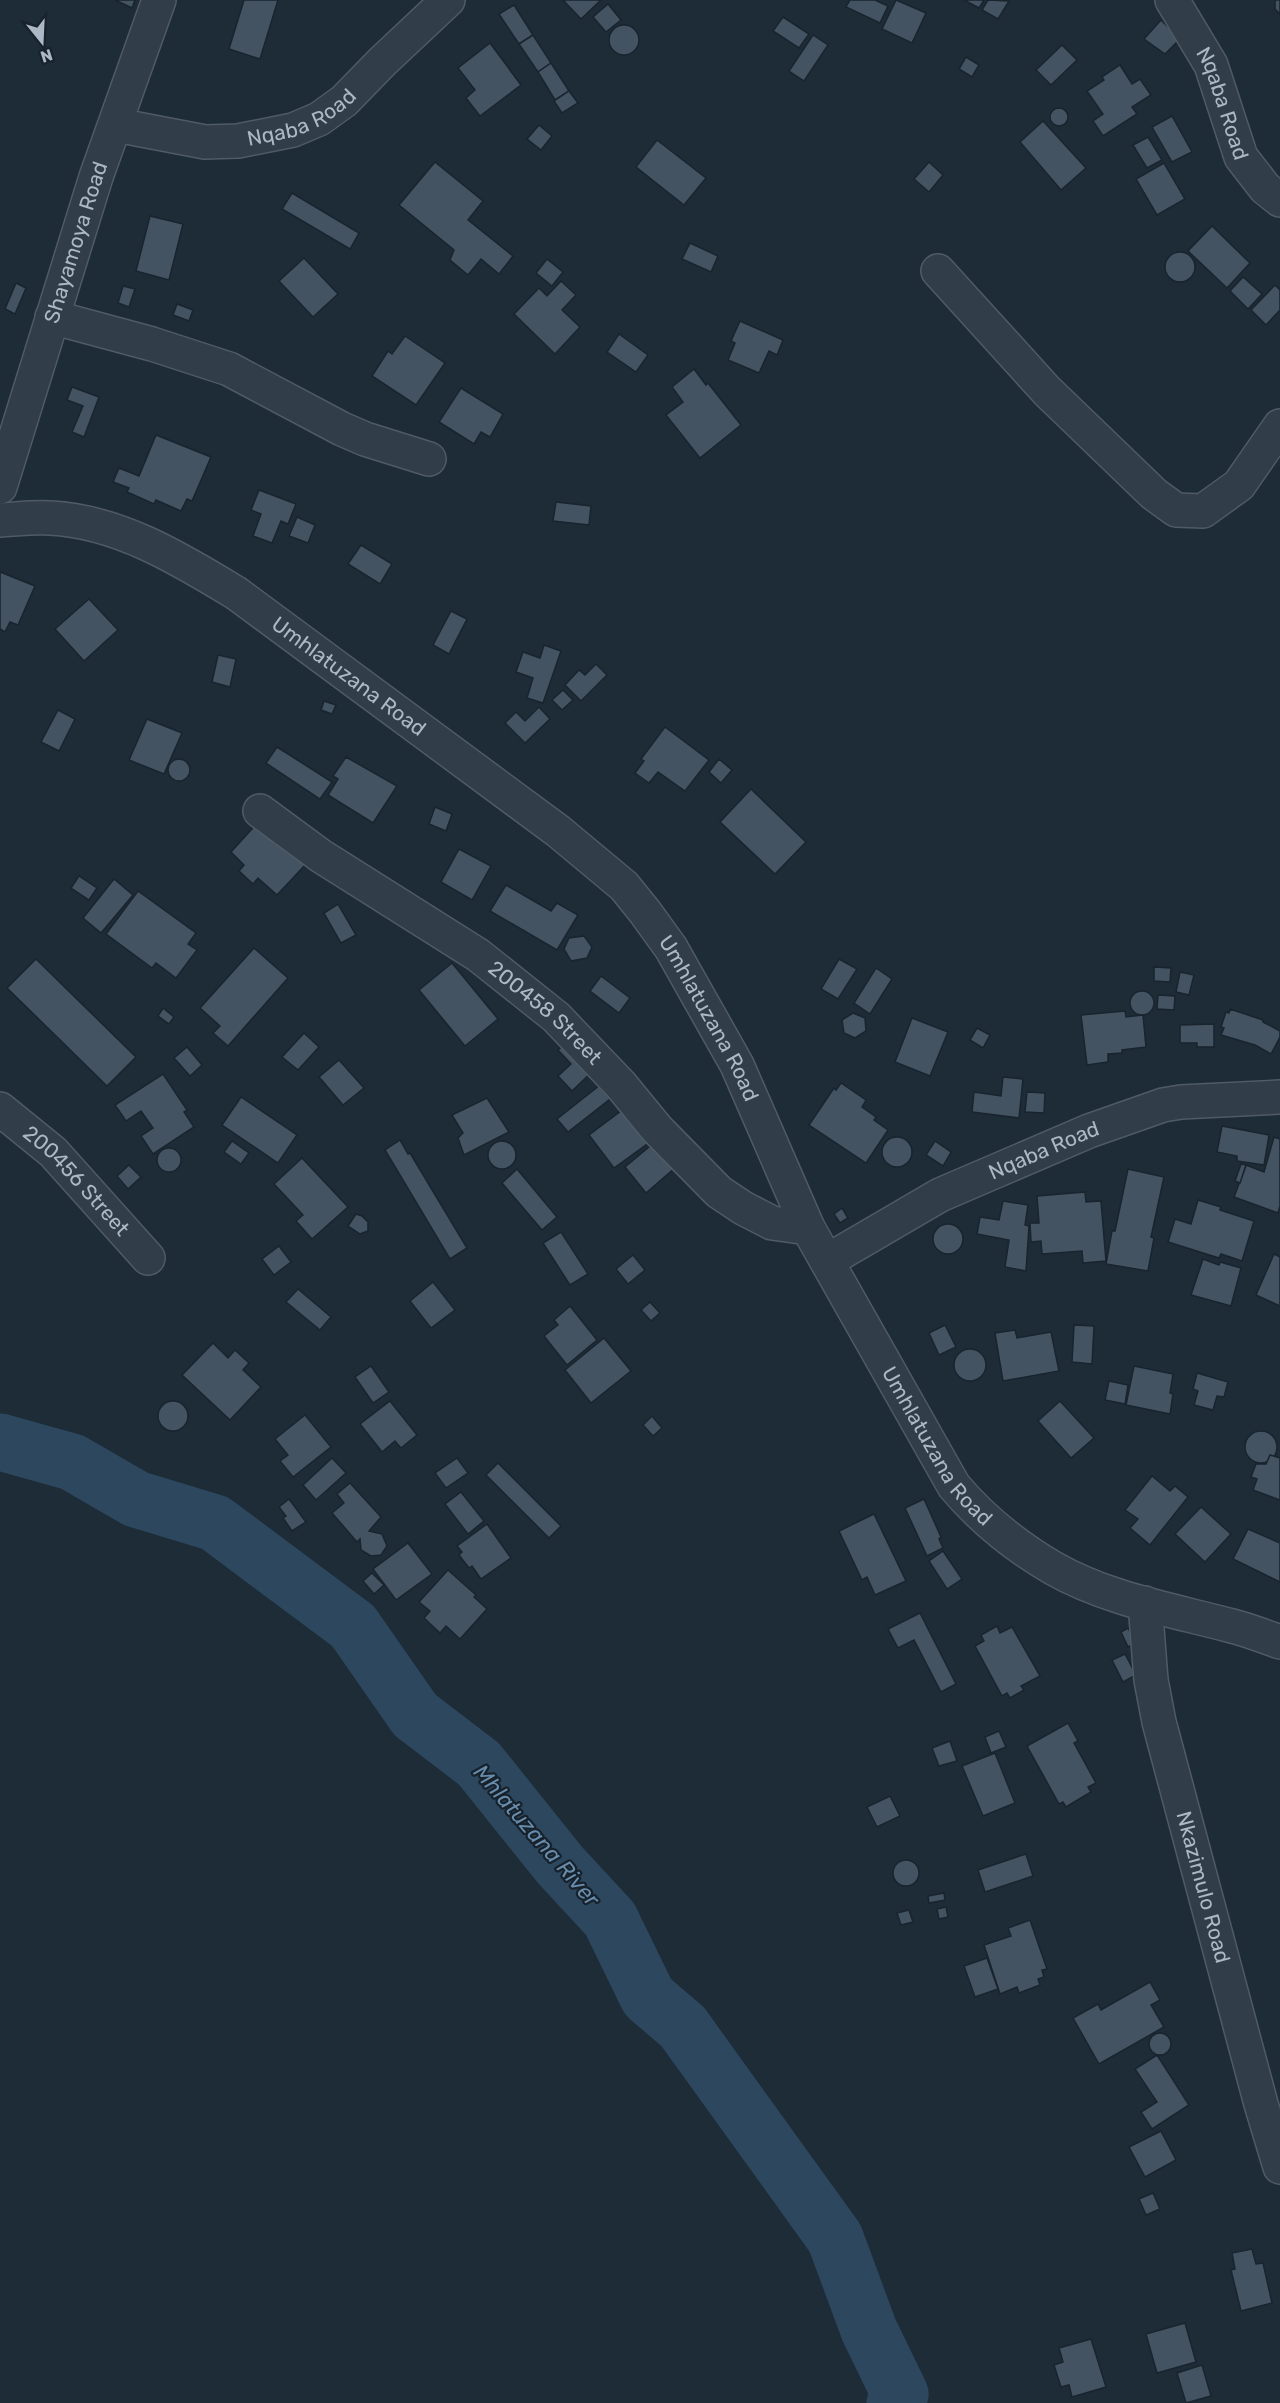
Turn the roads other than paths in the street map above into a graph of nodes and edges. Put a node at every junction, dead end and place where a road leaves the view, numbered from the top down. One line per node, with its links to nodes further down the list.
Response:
1 (159, 0): 4 (street, Shayamoya Road)
2 (448, 0): 4 (street, Nqaba Road)
3 (1172, 0): 5 (street, Nqaba Road)
4 (116, 125): 7 (street, Shayamoya Road)
5 (1280, 200)
6 (938, 271): 8 (street)
7 (52, 317): 9 (street); 10 (street, Shayamoya Road)
8 (1280, 426)
9 (429, 459)
10 (0, 487)
11 (0, 520): 15 (street, Umhlatuzana Road)
12 (260, 811): 15 (street, 200458 Street)
13 (1280, 1097): 17 (street, Nqaba Road)
14 (0, 1109): 16 (street, 200456 Street)
15 (808, 1228): 17 (street, Umhlatuzana Road)
16 (148, 1258)
17 (827, 1261): 18 (street, Umhlatuzana Road)
18 (1145, 1603): 19 (street, Umhlatuzana Road); 20 (street, Nkazimulo Road)
19 (1280, 1642)
20 (1280, 2167)

